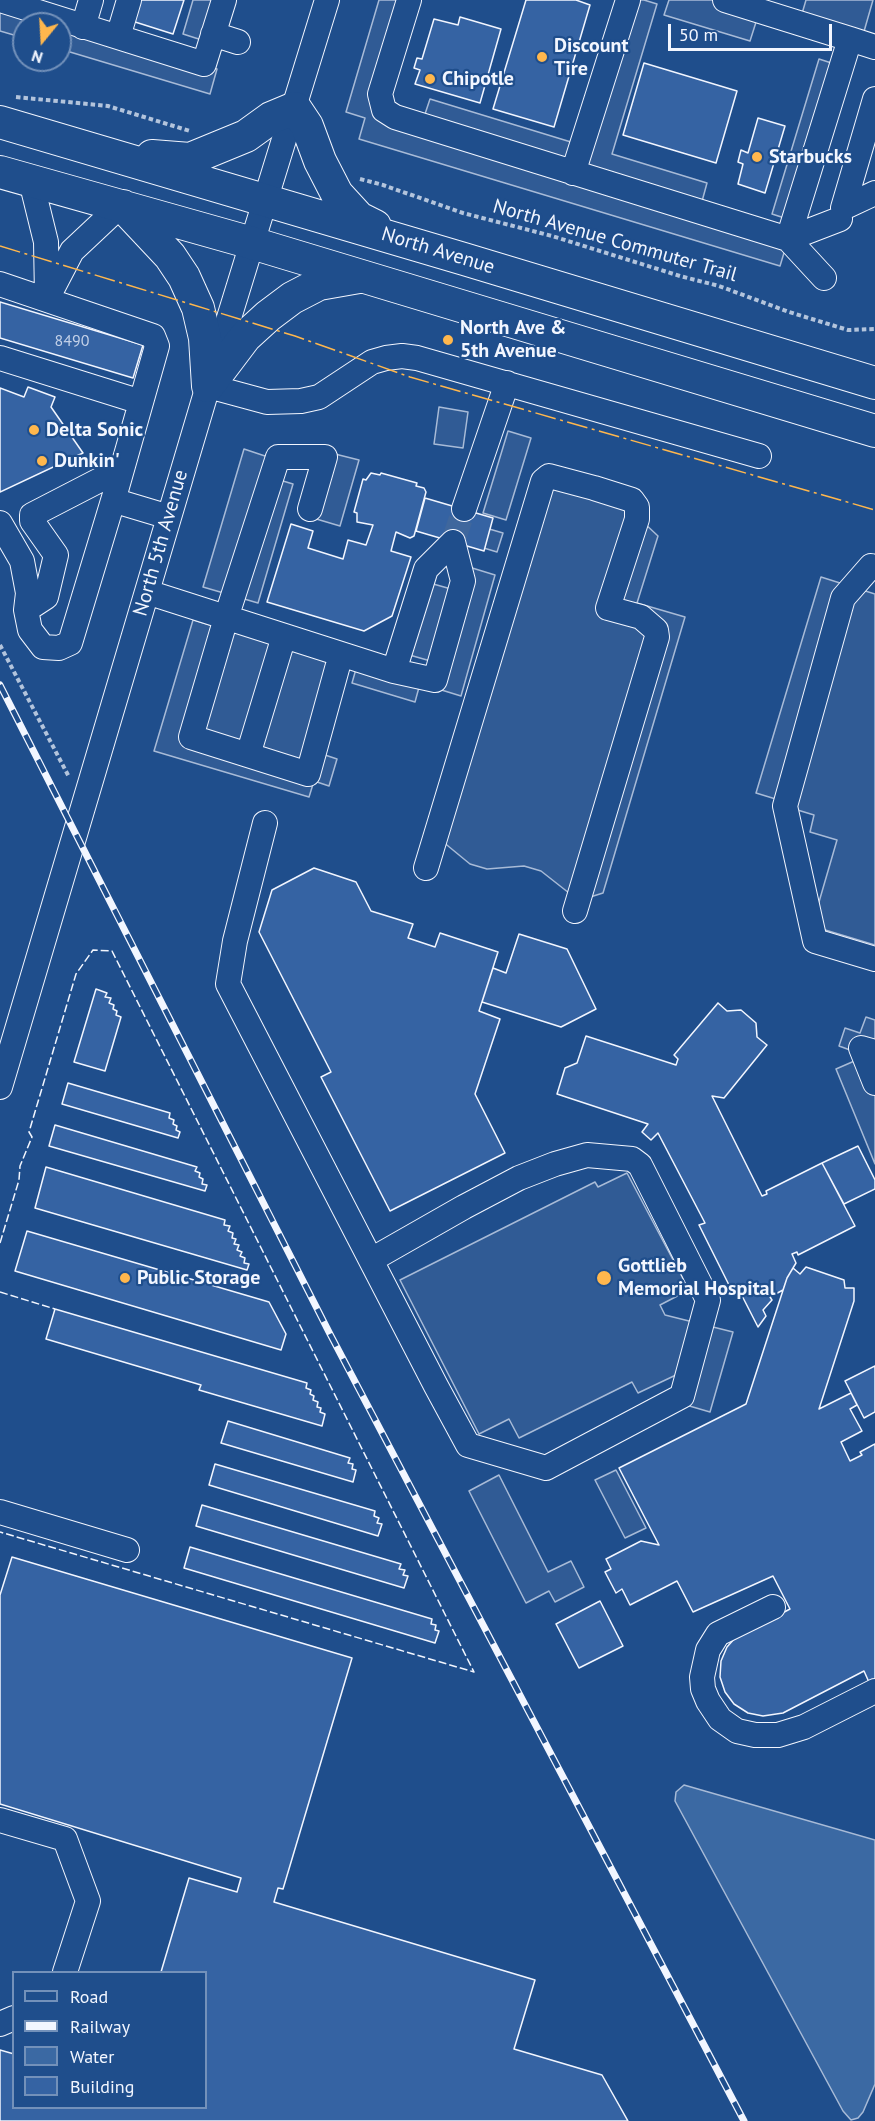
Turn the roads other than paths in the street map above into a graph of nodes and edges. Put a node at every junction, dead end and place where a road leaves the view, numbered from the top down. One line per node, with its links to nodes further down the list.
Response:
1 (0, 0): 9 (street)
2 (91, 0): 9 (street)
3 (129, 0): 11 (street)
4 (224, 0): 10 (street)
5 (327, 0): 16 (street, North 5th Avenue)
6 (409, 0): 20 (street)
7 (628, 0): 20 (street)
8 (725, 0): 12 (street)
9 (75, 16): 11 (street)
10 (213, 34): 11 (street); 13 (street)
11 (118, 37)
12 (850, 39): 14 (street); 26 (street)
13 (238, 42)
14 (875, 47)
15 (875, 99): 22 (street)
16 (294, 108): 18 (main road); 23 (street, North 5th Avenue); 27 (main road)
17 (8, 110): 18 (main road, North Avenue)
18 (94, 150): 23 (main road, North Avenue)
19 (0, 172): 21 (main road)
20 (573, 173): 26 (street)
21 (31, 181): 24 (main road); 32 (street)
22 (875, 193)
23 (266, 201): 27 (main road, North Avenue); 28 (street, North 5th Avenue)
24 (121, 205): 28 (main road); 32 (street); 36 (main road)
25 (840, 219): 26 (street)
26 (788, 239): 30 (street)
27 (400, 240): 35 (main road, North Avenue)
28 (252, 243): 29 (main road); 36 (street, North 5th Avenue)
29 (364, 276): 36 (main road); 38 (main road)
30 (824, 278)
31 (0, 284): 32 (street)
32 (47, 299): 37 (street)
33 (0, 358): 37 (street)
34 (507, 383): 36 (street); 39 (street); 43 (street)
35 (875, 383)
36 (208, 386): 44 (street, North 5th Avenue)
37 (141, 402): 40 (street)
38 (875, 431)
39 (759, 456)
40 (122, 469): 41 (street); 48 (street)
41 (115, 494): 44 (street); 48 (street)
42 (310, 509): 49 (street)
43 (464, 509)
44 (169, 517): 47 (street, North 5th Avenue)
45 (0, 523): 48 (street)
46 (875, 567): 57 (street)
47 (147, 592): 49 (street); 60 (street, North 5th Avenue)
48 (26, 610)
49 (226, 618): 50 (street); 53 (street)
50 (284, 636): 51 (street); 53 (street)
51 (341, 654): 52 (street); 53 (street)
52 (394, 671): 52 (street)
53 (248, 755)
54 (265, 823): 61 (street)
55 (426, 868): 56 (street)
56 (575, 911)
57 (875, 959)
58 (875, 1052): 59 (street)
59 (875, 1083)
60 (0, 1087)
61 (371, 1260): 61 (street)
62 (0, 1512): 63 (street)
63 (127, 1550)
64 (773, 1607): 65 (street)
65 (875, 1691)
66 (0, 1820): 67 (street)
67 (66, 1971)

